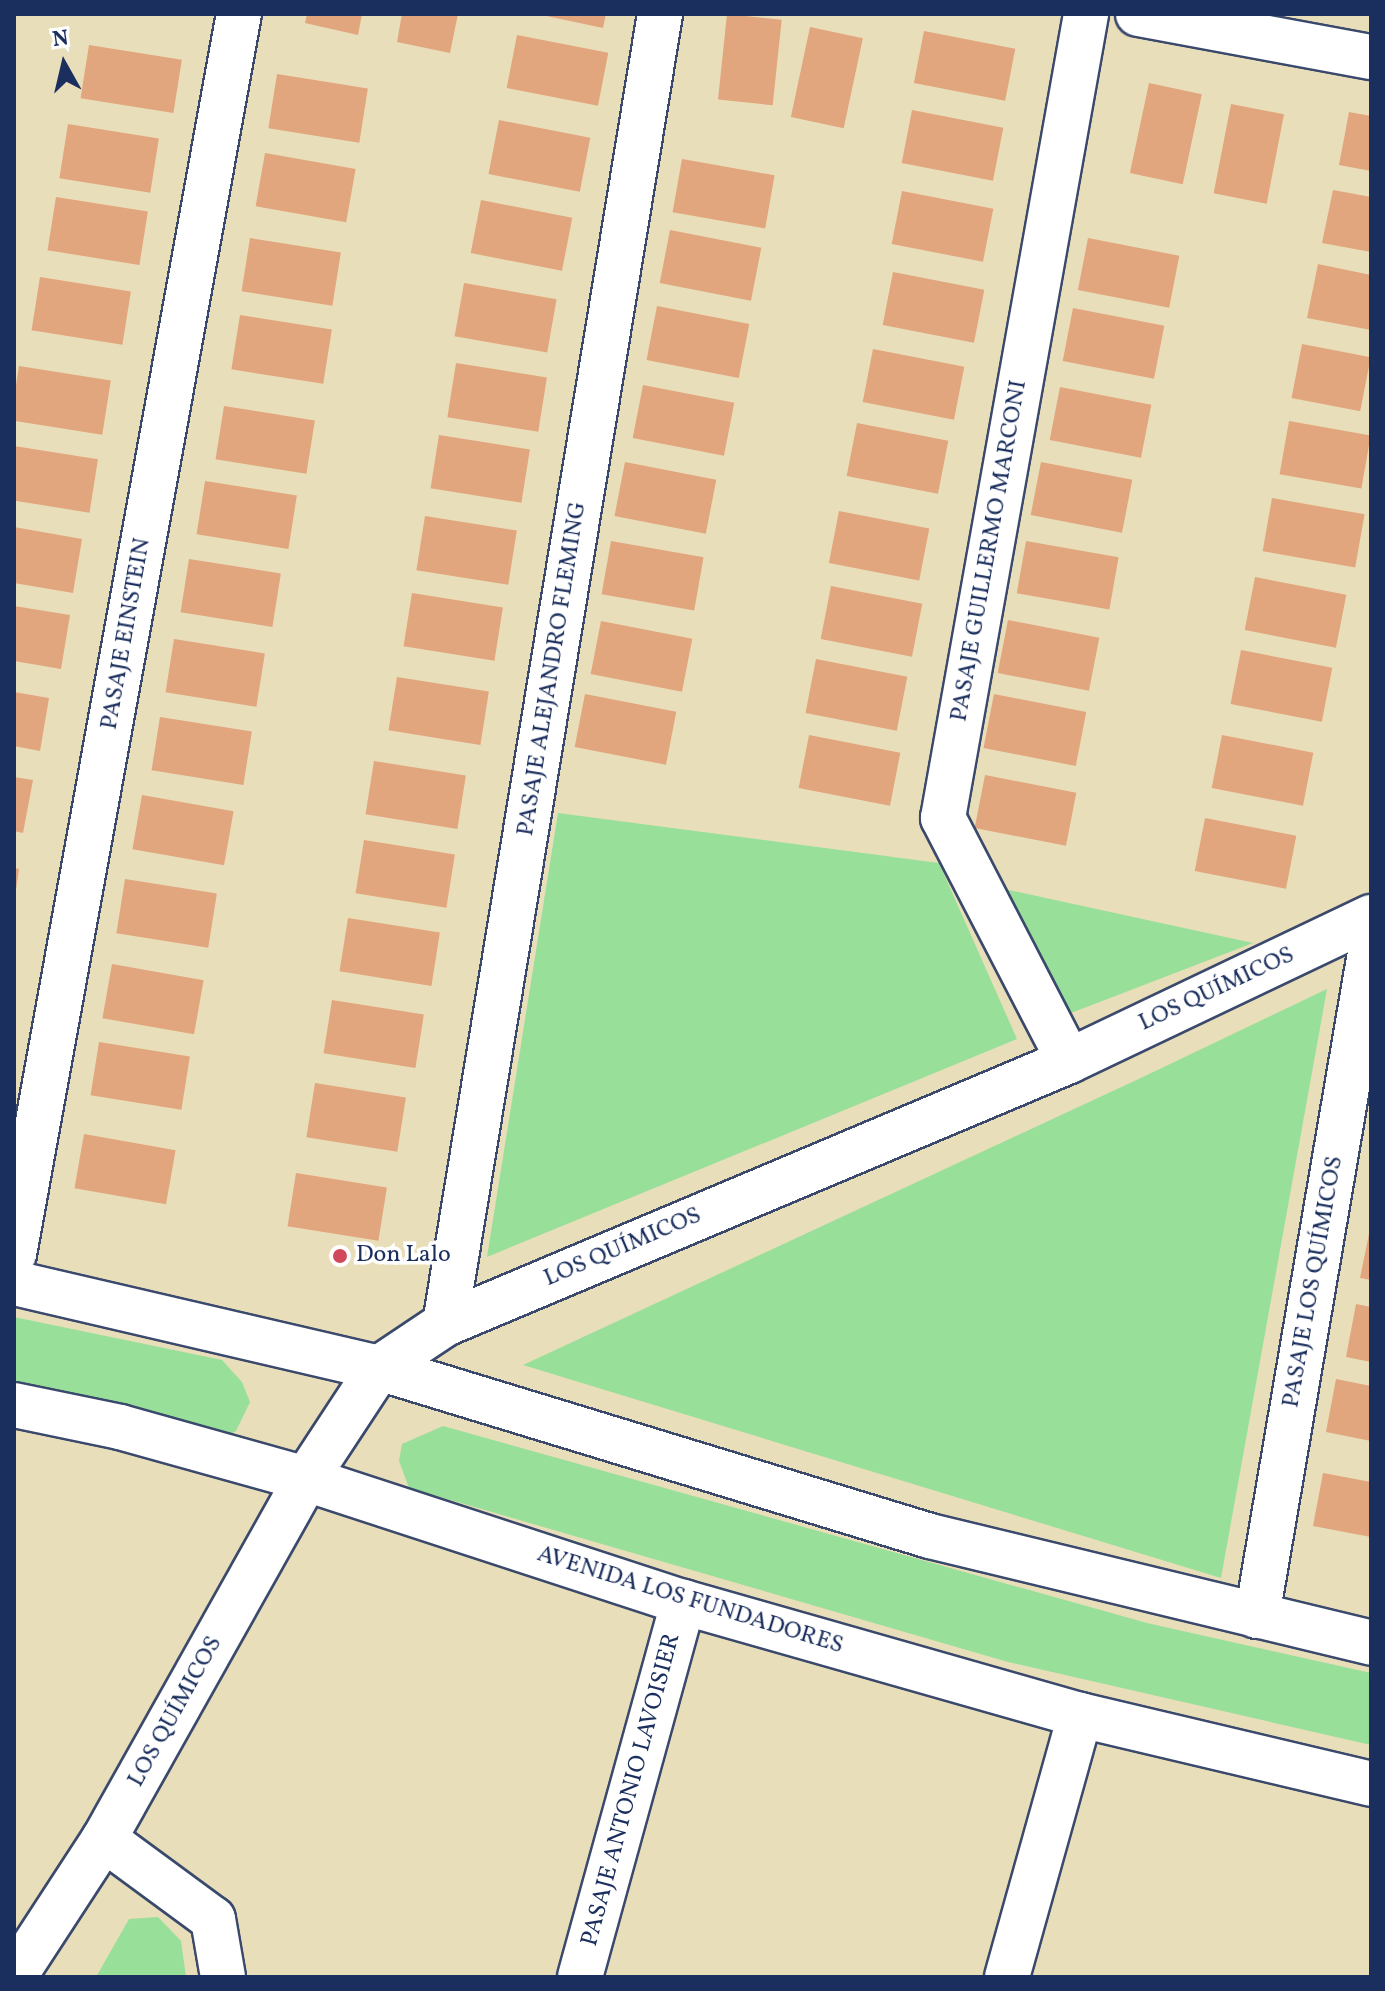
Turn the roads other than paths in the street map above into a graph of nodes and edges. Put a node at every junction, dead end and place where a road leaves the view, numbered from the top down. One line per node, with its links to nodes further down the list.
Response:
1 (239, 14): 9 (street, PASAJE EINSTEIN)
2 (660, 14): 11 (street, PASAJE ALEJANDRO FLEMING)
3 (1086, 14): 8 (street, PASAJE GUILLERMO MARCONI)
4 (1138, 14): 5 (street)
5 (1371, 57)
6 (1371, 917): 8 (street, LOS QUÍMICOS)
7 (1371, 947): 16 (street, PASAJE LOS QUÍMICOS)
8 (1069, 1061): 11 (street, LOS QUÍMICOS)
9 (14, 1254)
10 (14, 1283): 12 (street)
11 (445, 1324): 12 (street, LOS QUÍMICOS)
12 (379, 1368): 14 (street, LOS QUÍMICOS); 16 (street)
13 (14, 1405): 14 (street, AVENIDA LOS FUNDADORES)
14 (306, 1479): 15 (street, AVENIDA LOS FUNDADORES); 20 (street, LOS QUÍMICOS)
15 (683, 1602): 18 (street, AVENIDA LOS FUNDADORES); 24 (street, PASAJE ANTONIO LAVOISIER)
16 (1257, 1616): 17 (street)
17 (1371, 1643)
18 (1080, 1715): 19 (street, AVENIDA LOS FUNDADORES); 25 (street)
19 (1371, 1784)
20 (104, 1839): 21 (street, LOS QUÍMICOS); 23 (street)
21 (32, 1916): 22 (street, LOS QUÍMICOS)
22 (14, 1977)
23 (223, 1977)
24 (580, 1977)
25 (1007, 1977)

